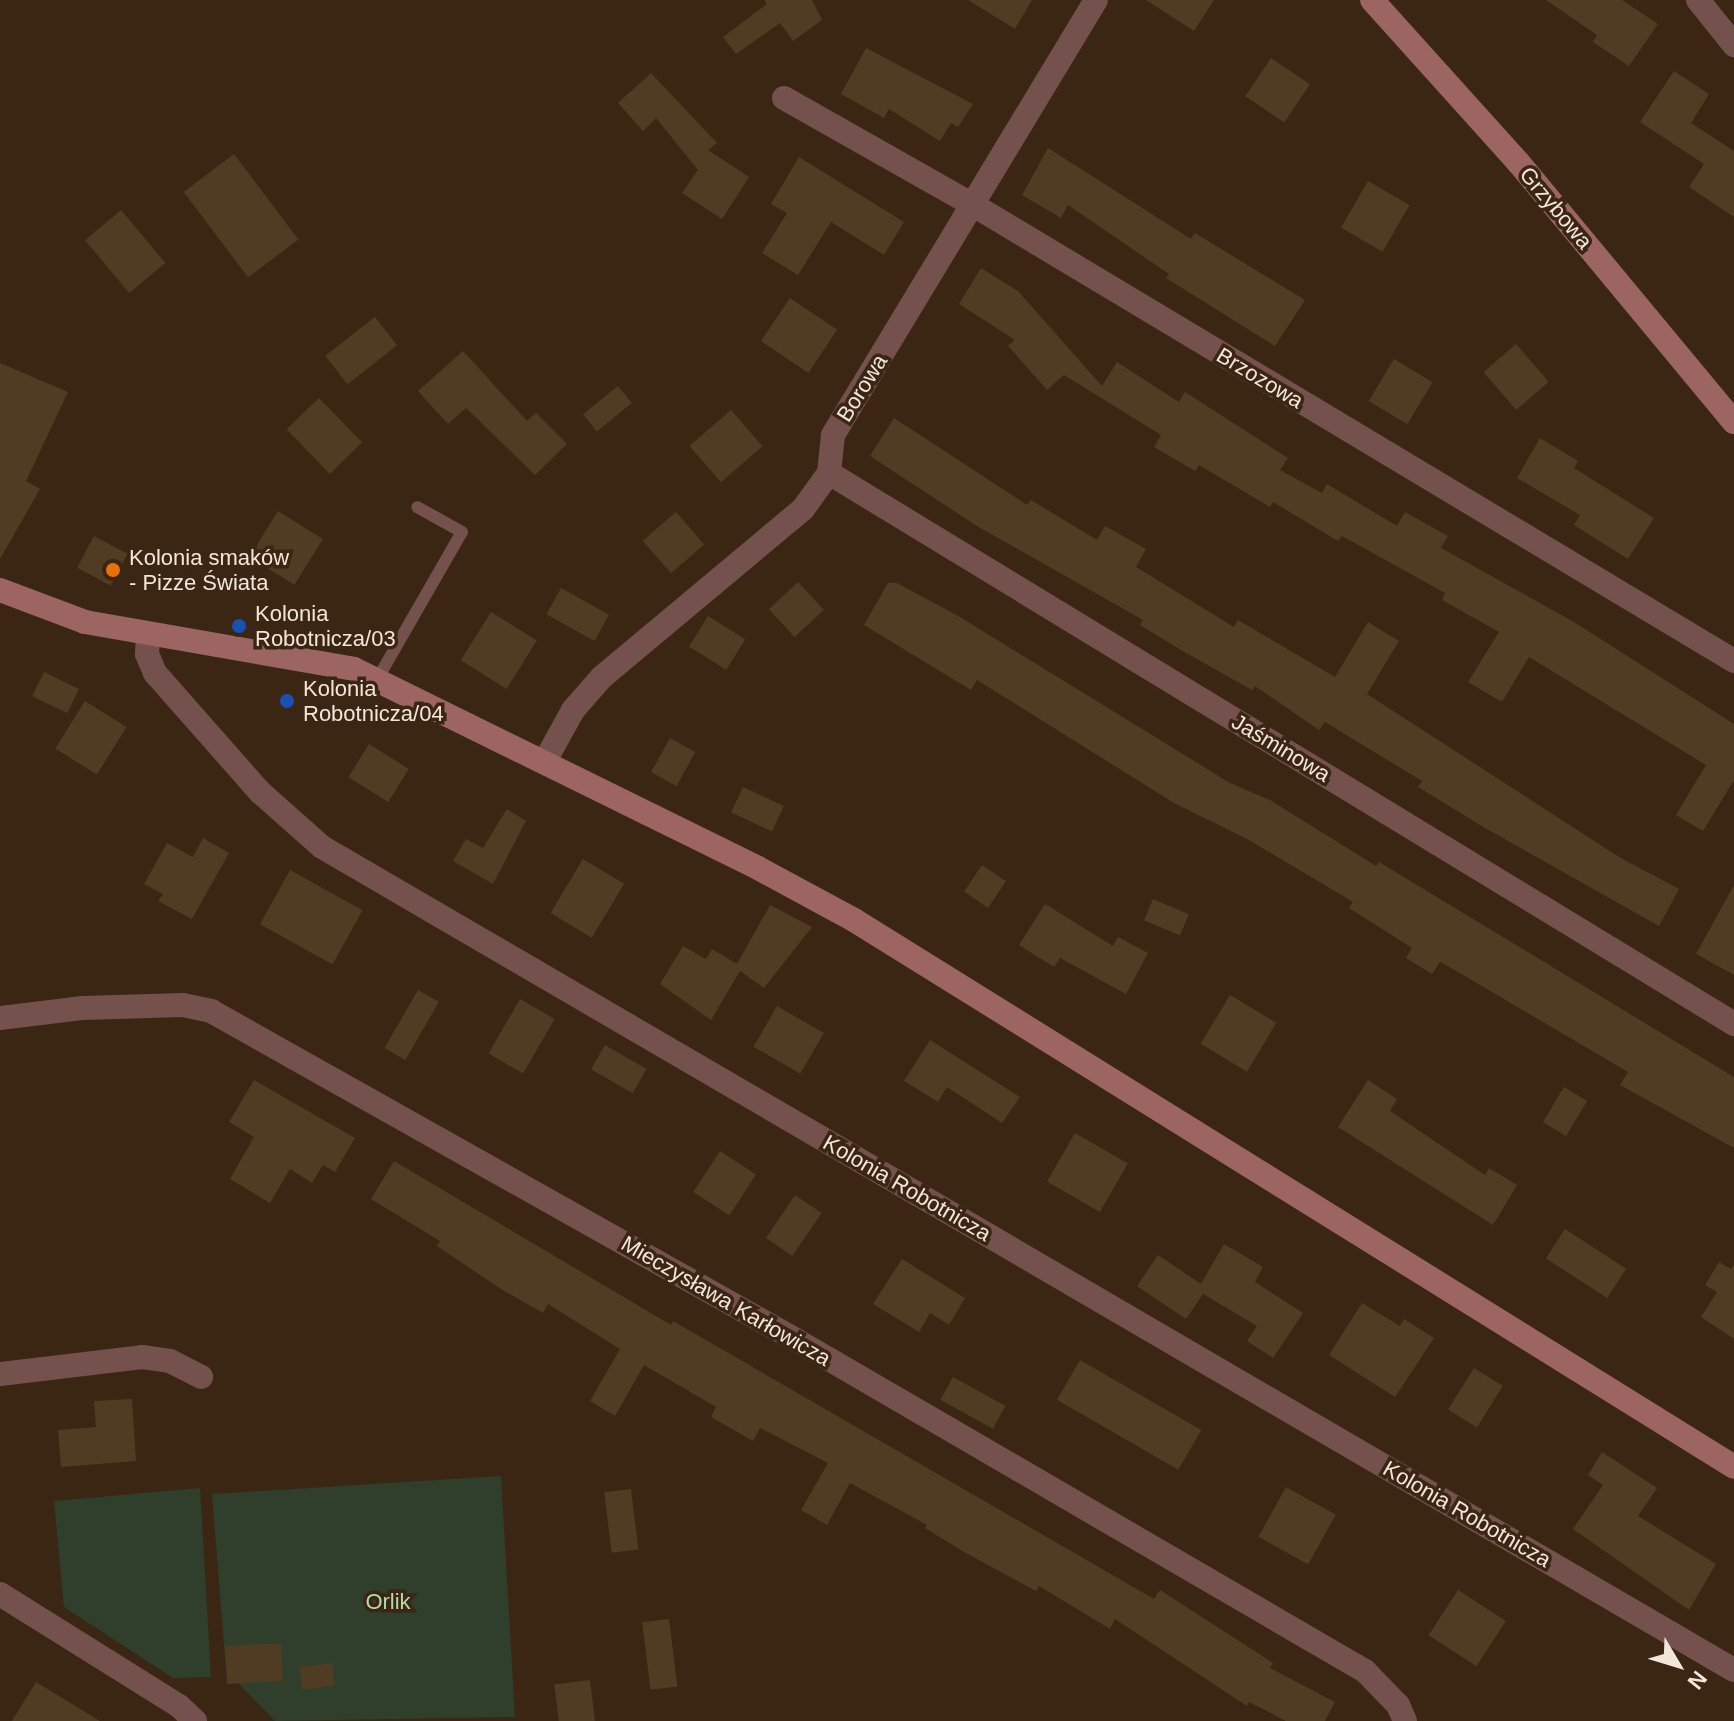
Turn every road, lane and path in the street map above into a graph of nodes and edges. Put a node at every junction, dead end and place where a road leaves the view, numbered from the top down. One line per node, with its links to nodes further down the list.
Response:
1 (1096, 0): 6 (street, Borowa)
2 (1372, 0): 7 (street, Grzybowa)
3 (1698, 0): 4 (street)
4 (1734, 45)
5 (784, 98): 6 (street, Brzozowa)
6 (975, 206): 8 (street, Borowa); 12 (street, Brzozowa)
7 (1734, 422)
8 (829, 473): 14 (street, Borowa); 16 (street, Jaśminowa)
9 (417, 507): 13 (lane)
10 (0, 590): 11 (street)
11 (148, 635): 13 (street); 21 (street, Kolonia Robotnicza)
12 (1734, 661)
13 (378, 678): 14 (street)
14 (545, 761): 19 (street)
15 (0, 1018): 23 (street, Mieczysława Karłowicza)
16 (1734, 1024)
17 (0, 1374): 18 (street)
18 (201, 1377)
19 (1734, 1467)
20 (0, 1594): 22 (street)
21 (1734, 1670)
22 (195, 1721)
23 (1405, 1721)

